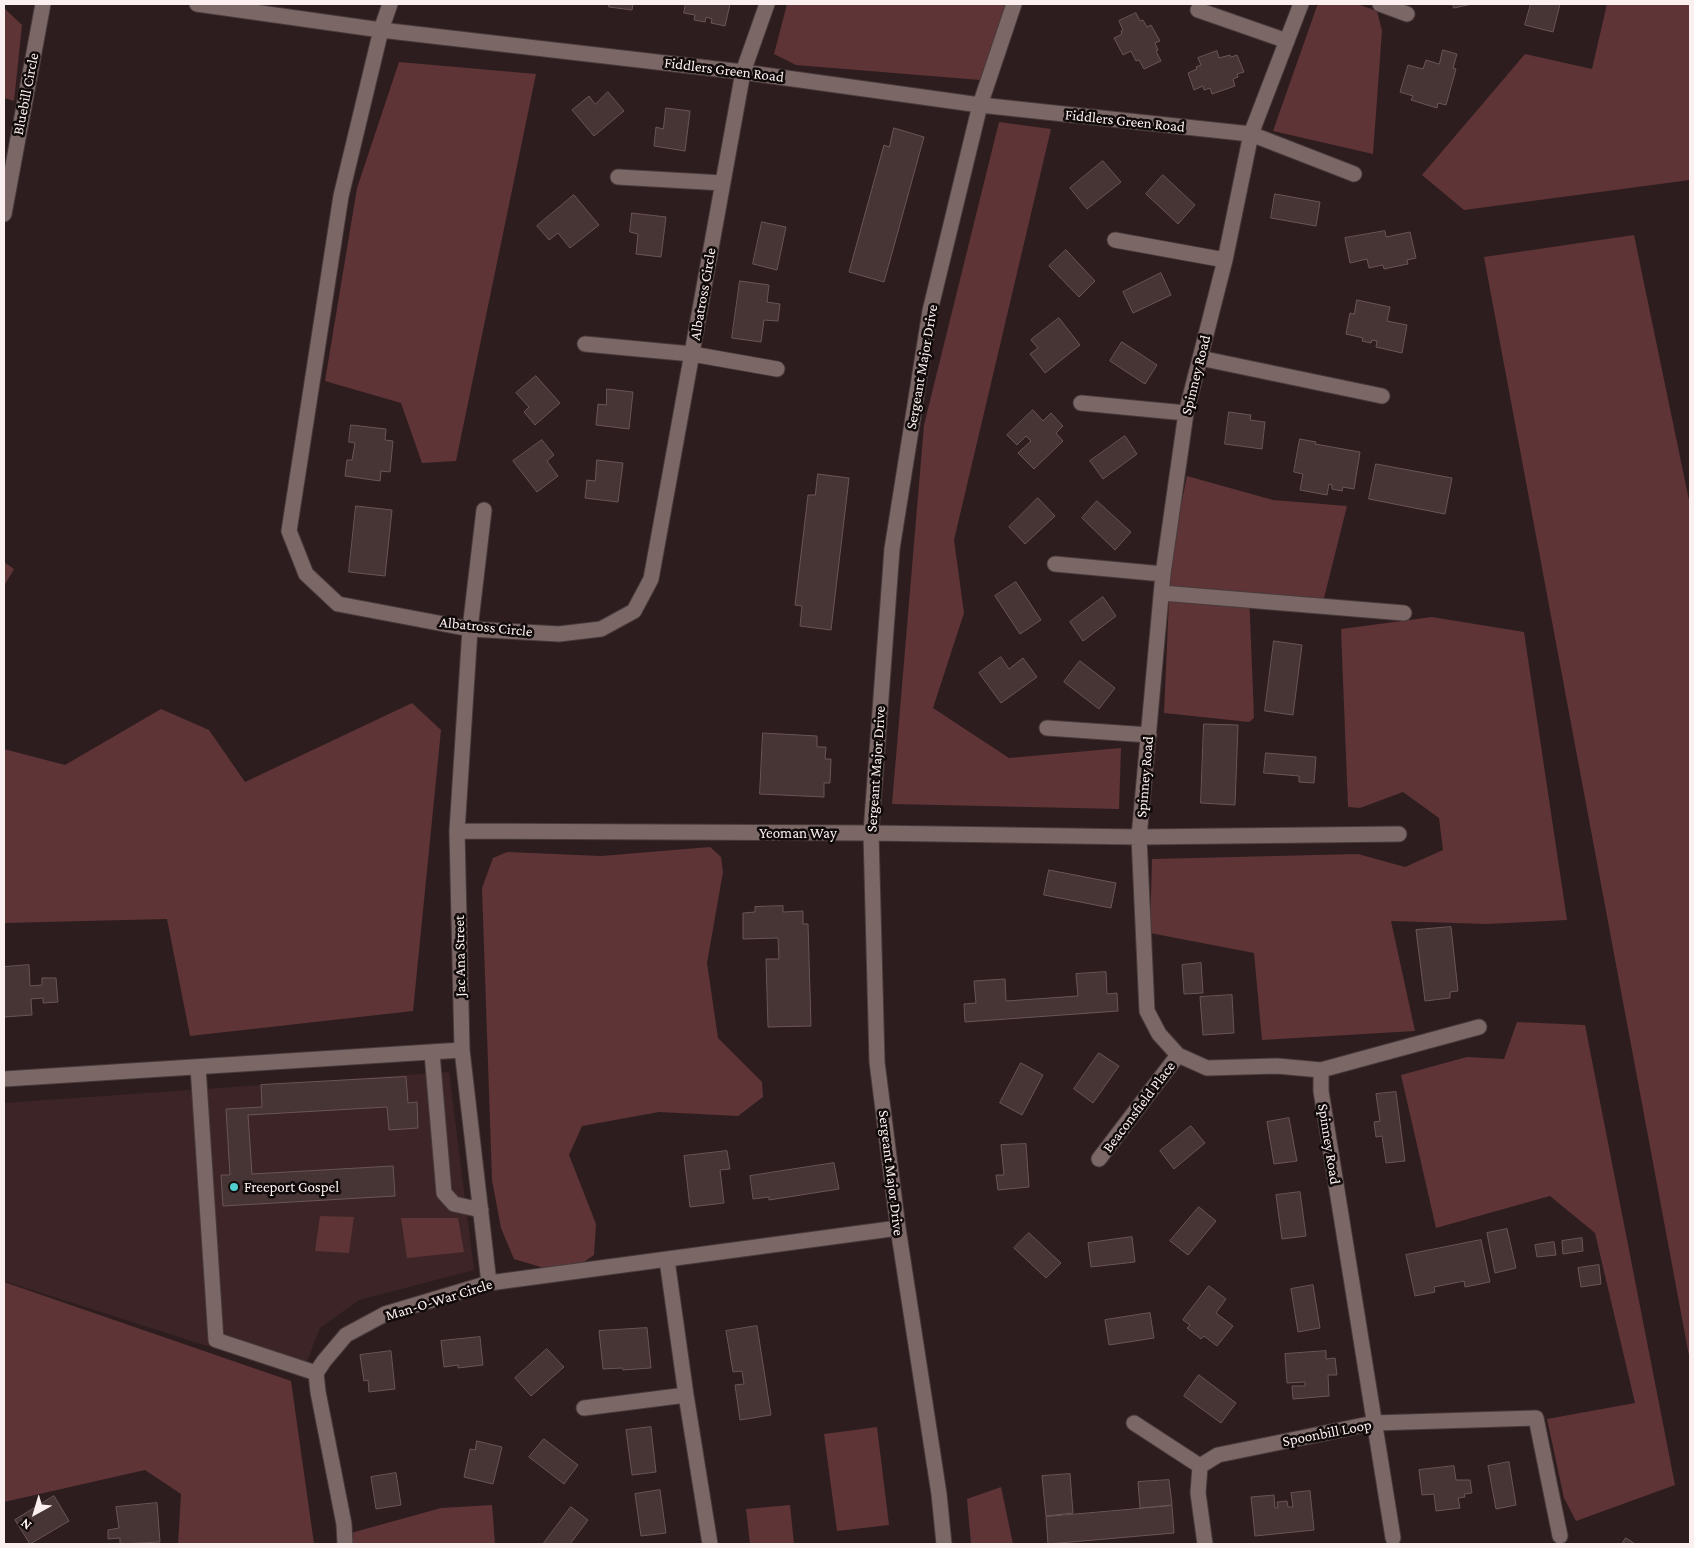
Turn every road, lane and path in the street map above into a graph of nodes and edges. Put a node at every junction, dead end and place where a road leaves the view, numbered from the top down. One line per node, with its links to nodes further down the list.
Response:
1 (43, 4): 18 (street, Bluebill Circle)
2 (197, 4): 10 (street, Fiddlers Green Road)
3 (390, 4): 10 (street, Albatross Circle)
4 (767, 4): 12 (street, Albatross Circle)
5 (1014, 4): 13 (street, Sergeant Major Drive)
6 (1301, 4): 11 (street, Spinney Road)
7 (1380, 4): 9 (street)
8 (1198, 10): 11 (street)
9 (1407, 14)
10 (381, 30): 12 (street, Fiddlers Green Road); 33 (street, Albatross Circle)
11 (1287, 41): 14 (street, Spinney Road)
12 (743, 72): 13 (street, Fiddlers Green Road); 17 (street, Albatross Circle)
13 (980, 105): 14 (street, Fiddlers Green Road); 37 (street, Sergeant Major Drive)
14 (1251, 134): 15 (street, Fiddlers Green Road); 20 (street, Spinney Road)
15 (1354, 174)
16 (618, 177): 17 (street)
17 (723, 182): 22 (street, Albatross Circle)
18 (4, 214)
19 (1115, 240): 20 (street)
20 (1225, 260): 23 (street, Spinney Road)
21 (585, 344): 22 (street)
22 (692, 354): 24 (street); 33 (street, Albatross Circle)
23 (1200, 358): 25 (street); 27 (street, Spinney Road)
24 (777, 369)
25 (1382, 396)
26 (1081, 403): 27 (street)
27 (1186, 413): 30 (street, Spinney Road)
28 (484, 510): 33 (street, Jac Ana Street)
29 (1055, 564): 30 (street)
30 (1163, 574): 31 (street, Spinney Road)
31 (1162, 593): 32 (street); 35 (street, Spinney Road)
32 (1404, 613)
33 (470, 628): 36 (street, Jac Ana Street)
34 (1047, 728): 35 (street)
35 (1149, 735): 39 (street, Spinney Road)
36 (456, 831): 37 (street, Yeoman Way); 41 (street, Jac Ana Street)
37 (872, 833): 39 (street, Yeoman Way); 49 (street, Sergeant Major Drive)
38 (1398, 834): 39 (street, Yeoman Way)
39 (1139, 837): 43 (street, Spinney Road)
40 (1479, 1027): 45 (street)
41 (462, 1050): 42 (street); 48 (street, Jac Ana Street)
42 (432, 1053): 44 (street); 48 (street)
43 (1178, 1055): 45 (street, Spinney Road); 47 (street, Beaconsfield Place)
44 (198, 1067): 46 (street); 52 (street)
45 (1321, 1070): 56 (street, Spinney Road)
46 (4, 1079)
47 (1099, 1159)
48 (480, 1210): 51 (street, Jac Ana Street)
49 (898, 1228): 50 (street, Man-O-War Circle); 62 (street, Sergeant Major Drive)
50 (667, 1260): 51 (street, Man-O-War Circle); 53 (street)
51 (489, 1283): 52 (street, Man-O-War Circle)
52 (316, 1373): 60 (street)
53 (686, 1395): 54 (street); 61 (street)
54 (584, 1408)
55 (1134, 1423): 57 (street)
56 (1374, 1423): 57 (street, Spoonbill Loop); 58 (street, Spoonbill Loop); 59 (street, Spinney Road)
57 (1200, 1466): 63 (street)
58 (1560, 1536)
59 (1394, 1538)
60 (346, 1544)
61 (710, 1544)
62 (944, 1544)
63 (1205, 1544)

